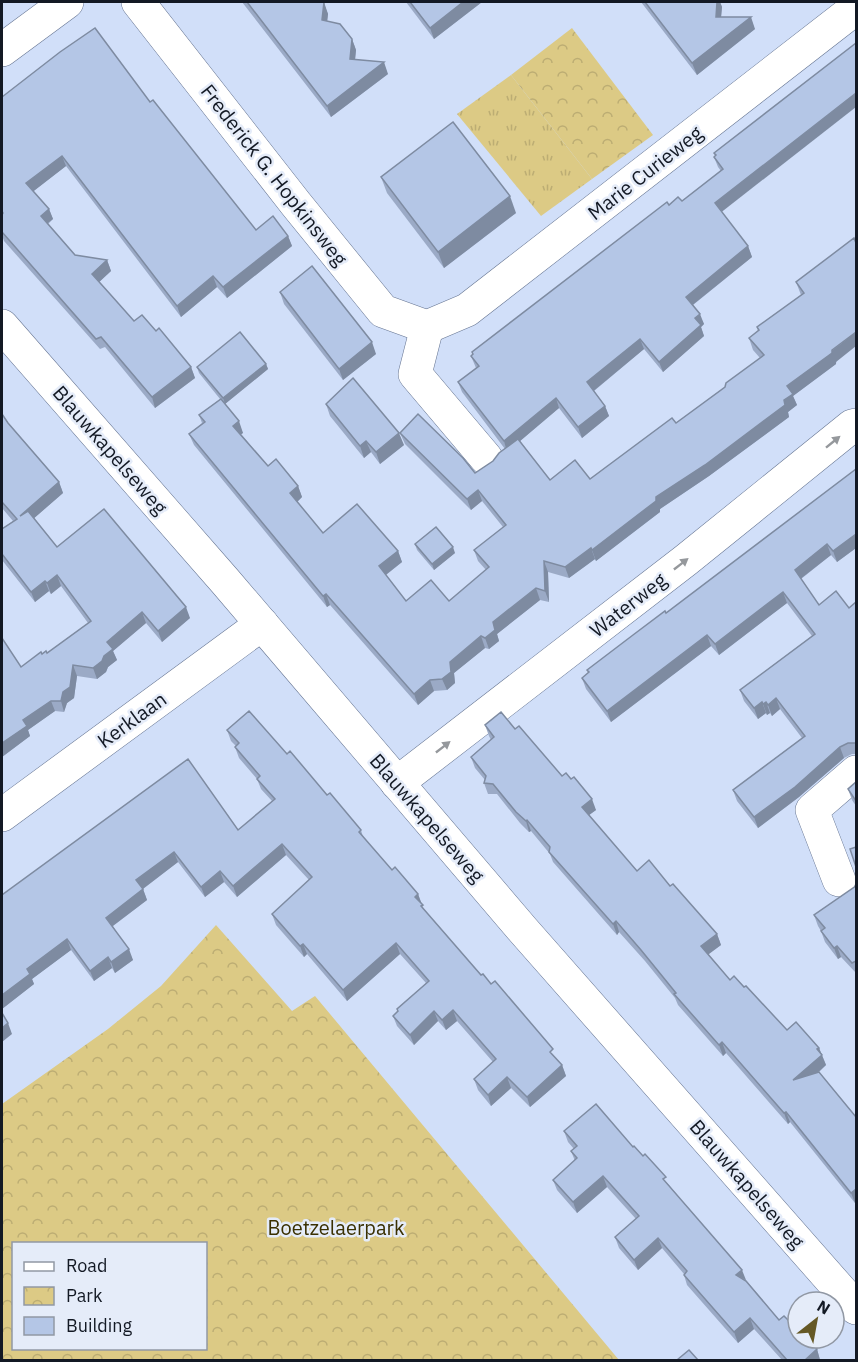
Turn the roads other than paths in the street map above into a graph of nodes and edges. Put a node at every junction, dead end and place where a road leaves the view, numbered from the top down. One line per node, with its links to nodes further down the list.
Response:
1 (67, 2): 4 (street)
2 (138, 2): 5 (street, Frederick G. Hopkinsweg)
3 (856, 8): 5 (street, Marie Curieweg)
4 (2, 50)
5 (427, 327): 8 (street)
6 (2, 328): 9 (street, Blauwkapelseweg)
7 (856, 424): 11 (street, Waterweg, one-way to 7)
8 (486, 458)
9 (262, 624): 11 (street, Blauwkapelseweg); 12 (street, Kerklaan)
10 (856, 772): 13 (street)
11 (397, 783): 14 (street, Blauwkapelseweg)
12 (2, 815)
13 (839, 880)
14 (856, 1308)

